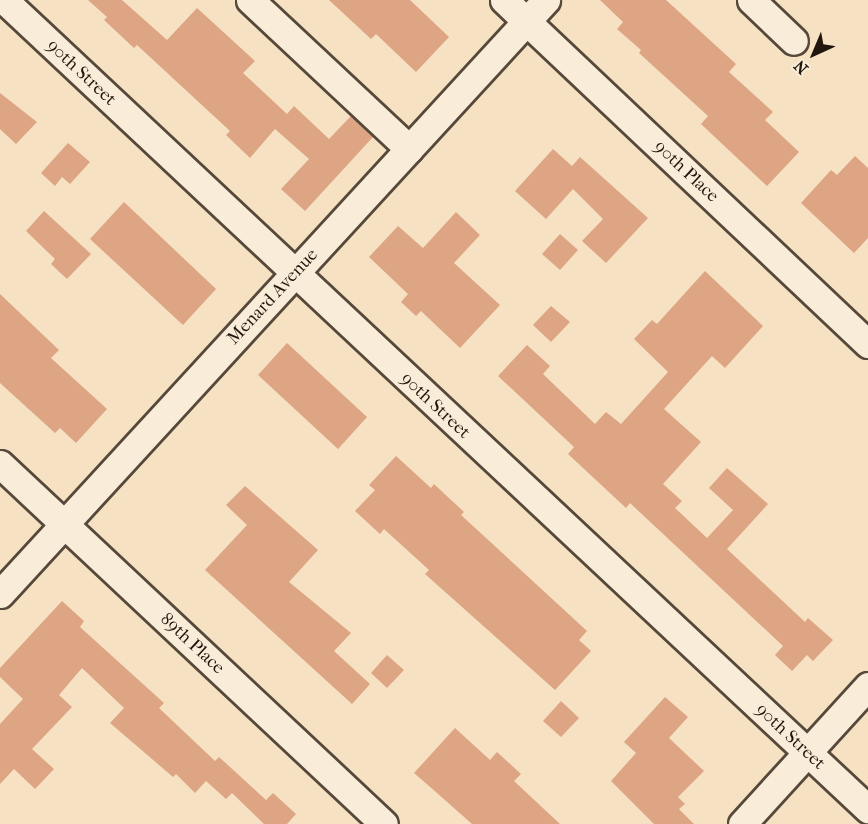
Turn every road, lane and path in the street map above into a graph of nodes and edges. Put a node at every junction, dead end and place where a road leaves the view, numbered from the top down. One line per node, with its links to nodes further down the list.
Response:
1 (4, 0): 9 (street, 90th Street)
2 (249, 0): 8 (street)
3 (504, 0): 6 (street, 90th Place)
4 (546, 0): 6 (street, Menard Avenue)
5 (751, 0): 7 (street)
6 (527, 21): 8 (street, Menard Avenue); 10 (street, 90th Place)
7 (794, 41)
8 (409, 149): 9 (street, Menard Avenue)
9 (293, 275): 12 (street, Menard Avenue); 15 (street, 90th Street)
10 (868, 344)
11 (0, 465): 12 (street, 89th Place)
12 (64, 524): 13 (street, Menard Avenue); 17 (street, 89th Place)
13 (0, 594)
14 (868, 687): 15 (street)
15 (808, 752): 16 (street, 90th Street); 18 (street)
16 (868, 809)
17 (384, 824)
18 (742, 824)

